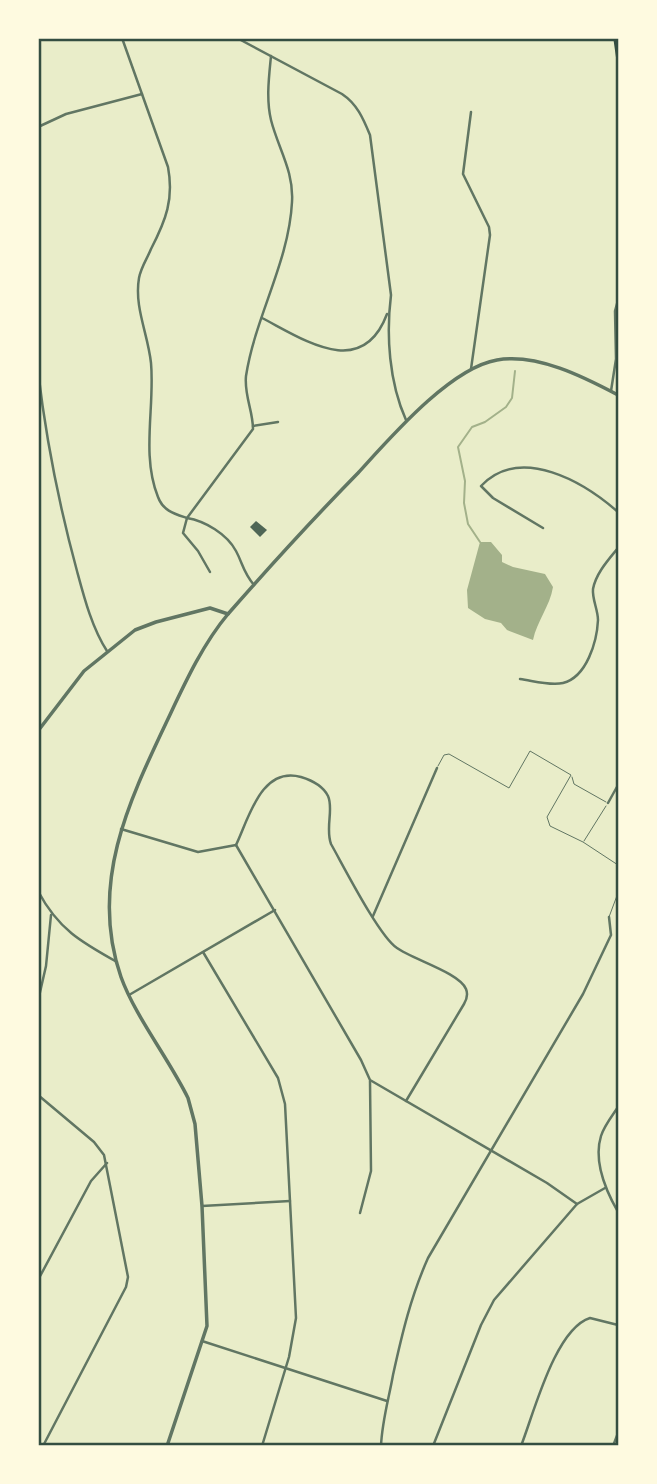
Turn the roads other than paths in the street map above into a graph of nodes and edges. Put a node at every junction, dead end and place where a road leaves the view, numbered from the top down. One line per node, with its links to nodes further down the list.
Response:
1 (122, 38): 6 (street)
2 (237, 38): 4 (street)
3 (615, 38): 5 (main road)
4 (271, 56): 10 (street); 11 (street)
5 (618, 59)
6 (142, 94): 8 (street); 20 (street)
7 (471, 113): 12 (street)
8 (38, 127)
9 (618, 300): 14 (street)
10 (388, 312): 11 (street); 17 (street)
11 (262, 318): 18 (street)
12 (471, 369): 14 (street); 17 (street)
13 (38, 371): 26 (street)
14 (611, 391): 15 (street)
15 (618, 395)
16 (278, 422): 18 (street)
17 (406, 422): 24 (street)
18 (253, 426): 20 (street)
19 (618, 512): 21 (street)
20 (187, 518): 23 (street); 24 (street)
21 (543, 528)
22 (618, 548): 27 (street)
23 (210, 572)
24 (254, 585): 25 (street)
25 (228, 614): 26 (street); 33 (street)
26 (107, 651): 28 (street)
27 (520, 679)
28 (38, 731)
29 (437, 768): 30 (lane); 42 (street)
30 (571, 775): 32 (lane); 34 (lane)
31 (618, 785): 32 (street)
32 (608, 803): 34 (lane)
33 (121, 829): 35 (street); 45 (street)
34 (583, 842): 36 (lane)
35 (236, 845): 40 (street); 42 (street)
36 (618, 865)
37 (38, 891): 39 (street)
38 (618, 893): 43 (lane)
39 (40, 897): 41 (street)
40 (275, 910): 44 (street); 50 (street)
41 (51, 914): 45 (street); 47 (street)
42 (373, 916): 52 (street)
43 (609, 917): 54 (street)
44 (203, 952): 48 (street); 57 (street)
45 (117, 962): 48 (street)
46 (38, 979): 47 (street)
47 (44, 982): 49 (street)
48 (129, 995): 59 (street)
49 (38, 1001)
50 (370, 1080): 52 (street); 61 (street)
51 (38, 1095): 55 (street)
52 (406, 1101): 54 (street)
53 (618, 1107): 56 (street)
54 (492, 1151): 58 (street); 66 (street)
55 (107, 1163): 62 (street); 68 (street)
56 (605, 1188): 58 (street); 60 (street)
57 (290, 1201): 59 (street); 65 (street)
58 (577, 1204): 72 (street)
59 (202, 1206): 64 (street)
60 (618, 1212)
61 (360, 1213)
62 (38, 1280)
63 (618, 1325): 73 (street)
64 (202, 1340): 65 (street); 69 (street)
65 (286, 1368): 66 (street); 70 (street)
66 (387, 1401): 71 (street)
67 (618, 1433): 74 (street)
68 (43, 1446)
69 (167, 1446)
70 (262, 1446)
71 (381, 1446)
72 (433, 1446)
73 (521, 1446)
74 (613, 1446)

